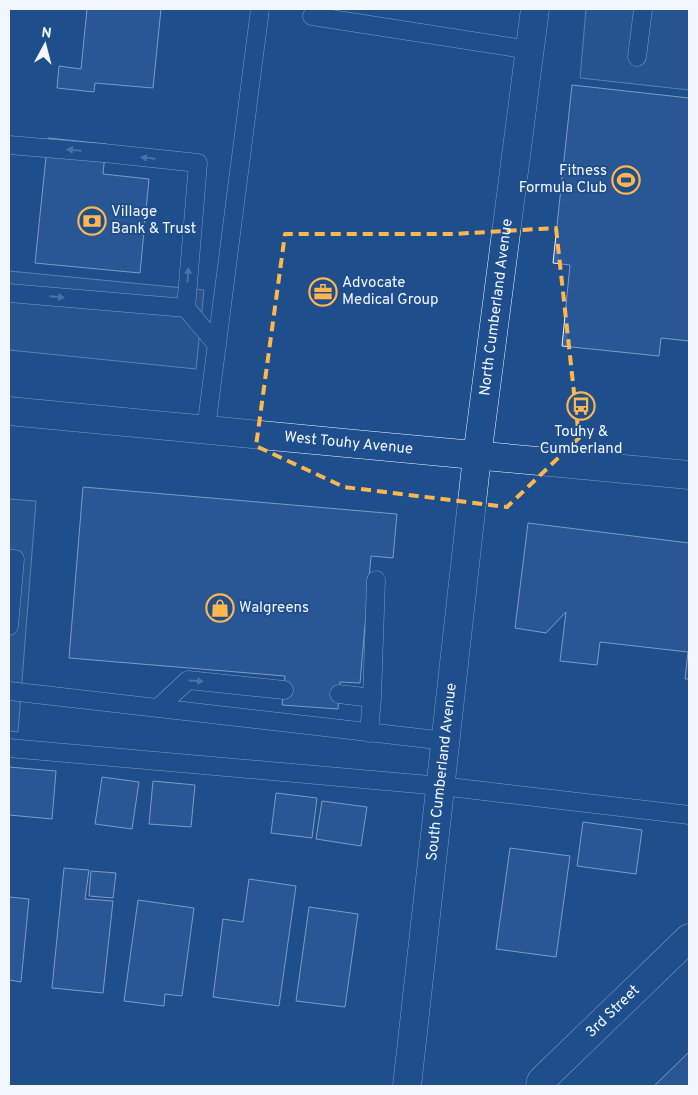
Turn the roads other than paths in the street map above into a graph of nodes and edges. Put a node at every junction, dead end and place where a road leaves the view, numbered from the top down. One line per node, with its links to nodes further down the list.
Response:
1 (260, 9): 10 (lane)
2 (317, 9): 5 (lane)
3 (535, 9): 5 (street, North Cumberland Avenue)
4 (643, 9): 6 (lane)
5 (530, 50): 13 (street, North Cumberland Avenue)
6 (637, 57)
7 (9, 145): 9 (lane, one-way to 7)
8 (9, 293): 9 (lane, one-way to 9)
9 (186, 308): 10 (lane)
10 (217, 345): 12 (lane)
11 (9, 411): 12 (street, West Touhy Avenue)
12 (206, 429): 13 (street, West Touhy Avenue)
13 (478, 456): 14 (street, West Touhy Avenue); 24 (street, South Cumberland Avenue)
14 (689, 475)
15 (9, 559): 17 (lane)
16 (376, 580): 21 (lane)
17 (9, 626)
18 (284, 690): 22 (lane, one-way to 18)
19 (9, 691): 22 (lane)
20 (339, 694): 21 (lane)
21 (372, 698): 23 (lane)
22 (158, 708): 23 (lane)
23 (369, 732): 24 (lane)
24 (446, 741): 26 (street, South Cumberland Avenue)
25 (9, 748): 26 (lane)
26 (441, 786): 27 (lane); 29 (street, South Cumberland Avenue)
27 (689, 815)
28 (689, 938): 30 (street, 3rd Street)
29 (407, 1086)
30 (540, 1086)

